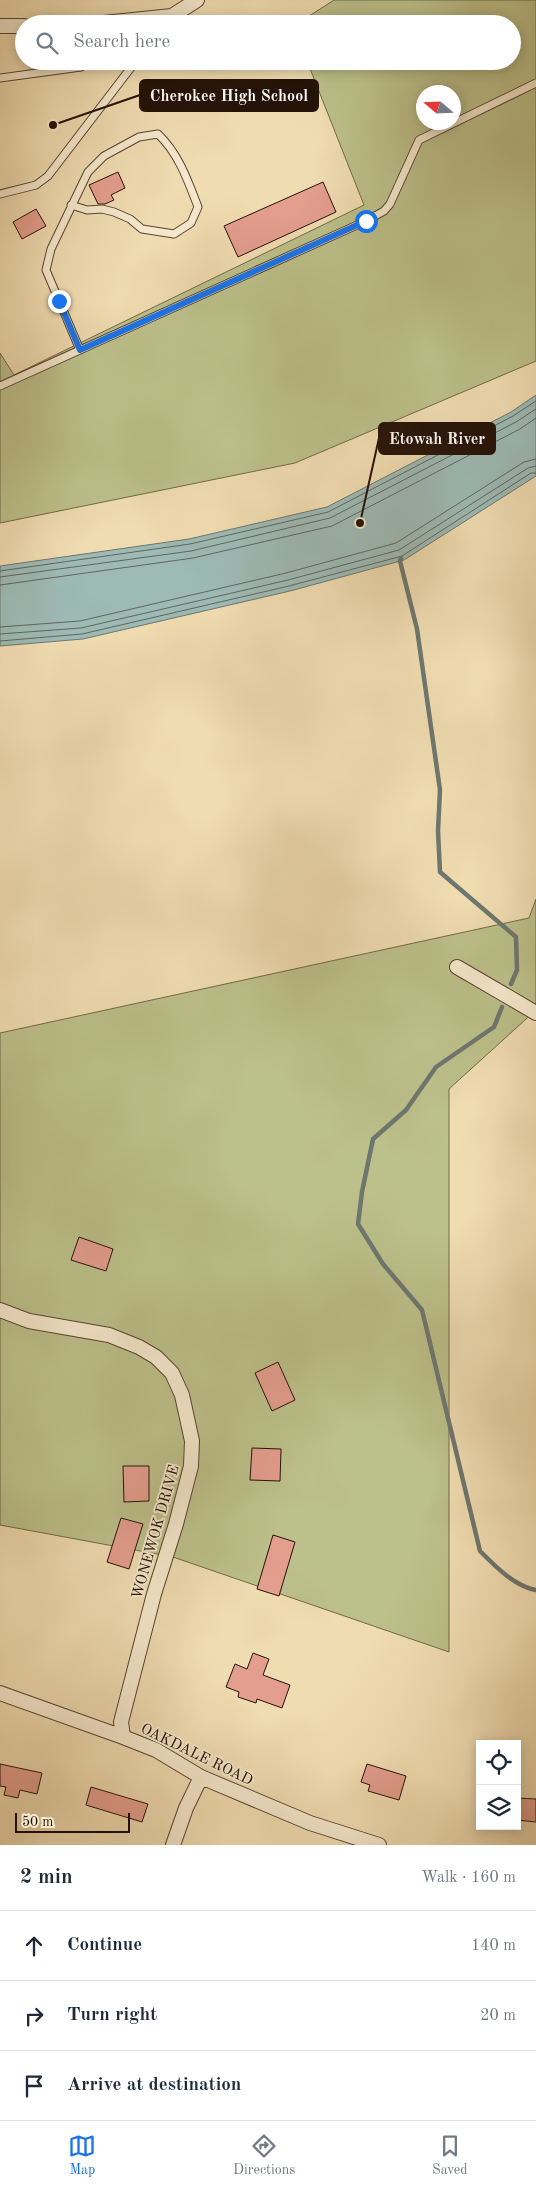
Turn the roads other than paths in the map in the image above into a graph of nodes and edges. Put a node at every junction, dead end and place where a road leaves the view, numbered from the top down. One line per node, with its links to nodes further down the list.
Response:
1 (197, 0): 2 (street)
2 (175, 15)
3 (0, 26): 4 (street)
4 (15, 26)
5 (59, 70): 7 (lane)
6 (129, 70): 9 (lane)
7 (0, 78)
8 (536, 82): 11 (lane)
9 (0, 194)
10 (71, 204): 10 (lane); 11 (lane)
11 (80, 350): 12 (lane)
12 (0, 386)
13 (457, 966): 14 (street)
14 (536, 1012)
15 (0, 1310): 17 (street, WONEWOK DRIVE)
16 (0, 1692): 17 (street, OAKDALE ROAD)
17 (124, 1737): 18 (street, OAKDALE ROAD)
18 (201, 1777): 19 (street); 20 (street, OAKDALE ROAD)
19 (174, 1845)
20 (380, 1845)

